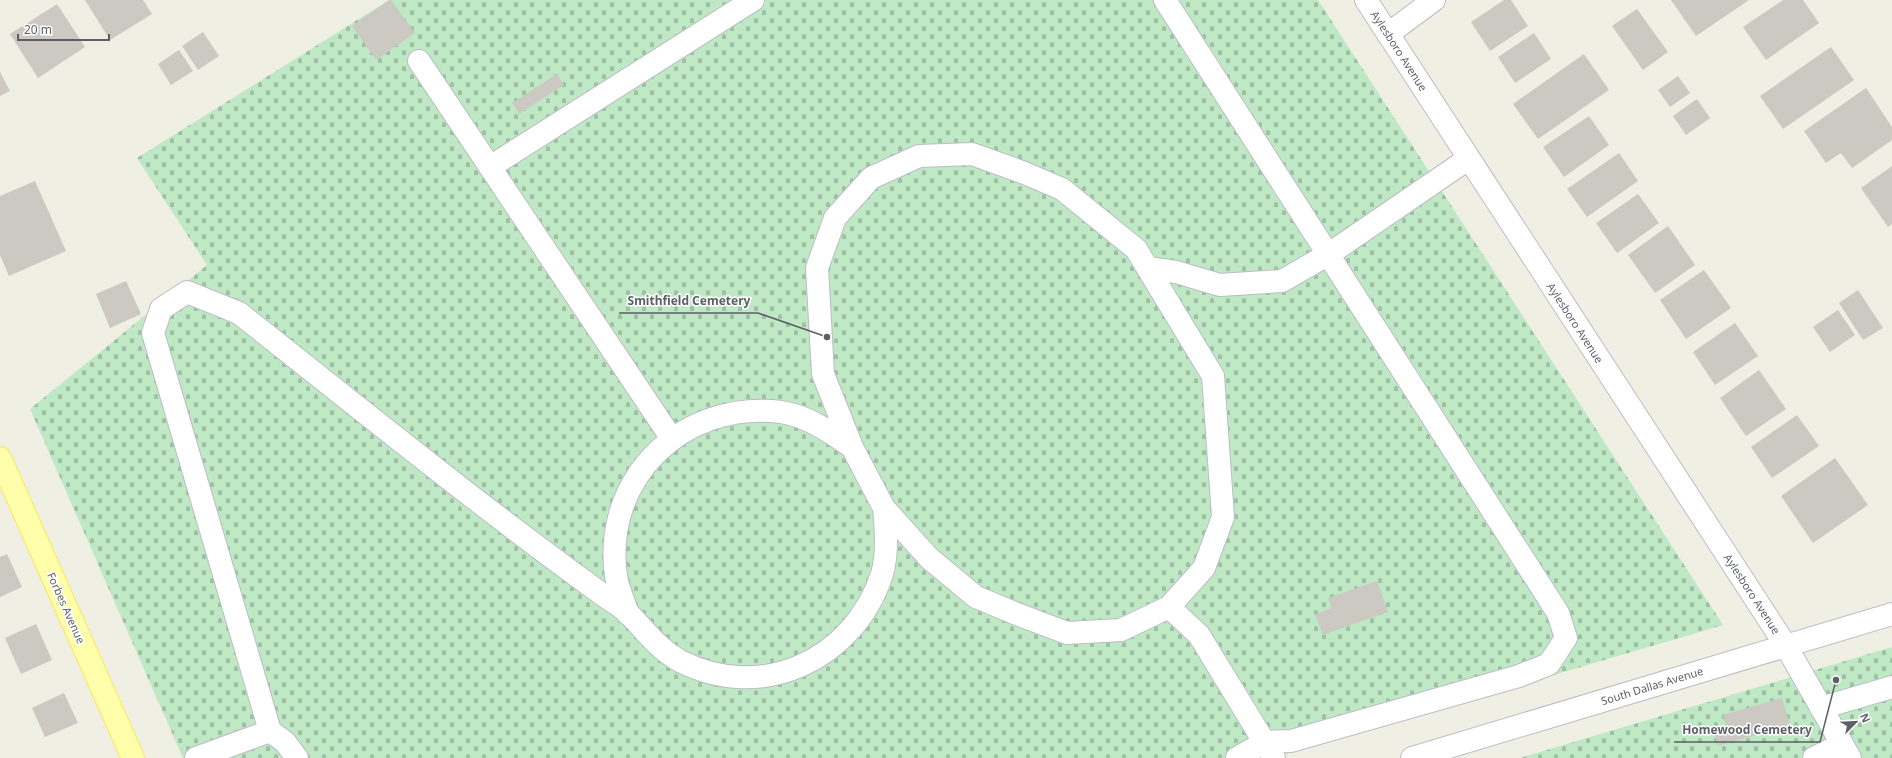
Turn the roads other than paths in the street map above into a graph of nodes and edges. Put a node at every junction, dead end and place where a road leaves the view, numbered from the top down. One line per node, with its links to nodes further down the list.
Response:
1 (753, 0): 8 (street)
2 (1165, 0): 9 (street)
3 (1366, 0): 5 (street, Aylesboro Avenue)
4 (1434, 0): 5 (street)
5 (1388, 34): 7 (street, Aylesboro Avenue)
6 (419, 61): 8 (street)
7 (1468, 159): 9 (street); 18 (street, Aylesboro Avenue)
8 (490, 167): 11 (street)
9 (1329, 254): 10 (street); 22 (street)
10 (1148, 268): 12 (street); 15 (street)
11 (672, 439): 12 (street); 16 (street)
12 (852, 447): 14 (street)
13 (0, 458): 24 (main road, Forbes Avenue)
14 (884, 508): 15 (street); 16 (street)
15 (1169, 608): 22 (street)
16 (628, 614): 21 (street)
17 (1892, 614): 18 (street, South Dallas Avenue)
18 (1786, 646): 20 (street, Aylesboro Avenue); 28 (street, South Dallas Avenue)
19 (1892, 687): 20 (street)
20 (1821, 708): 23 (street, Aylesboro Avenue)
21 (270, 731): 25 (street); 26 (street)
22 (1270, 750): 27 (street)
23 (1846, 751): 29 (street)
24 (133, 758)
25 (196, 758)
26 (297, 758)
27 (1237, 758)
28 (1412, 758)
29 (1814, 758)

